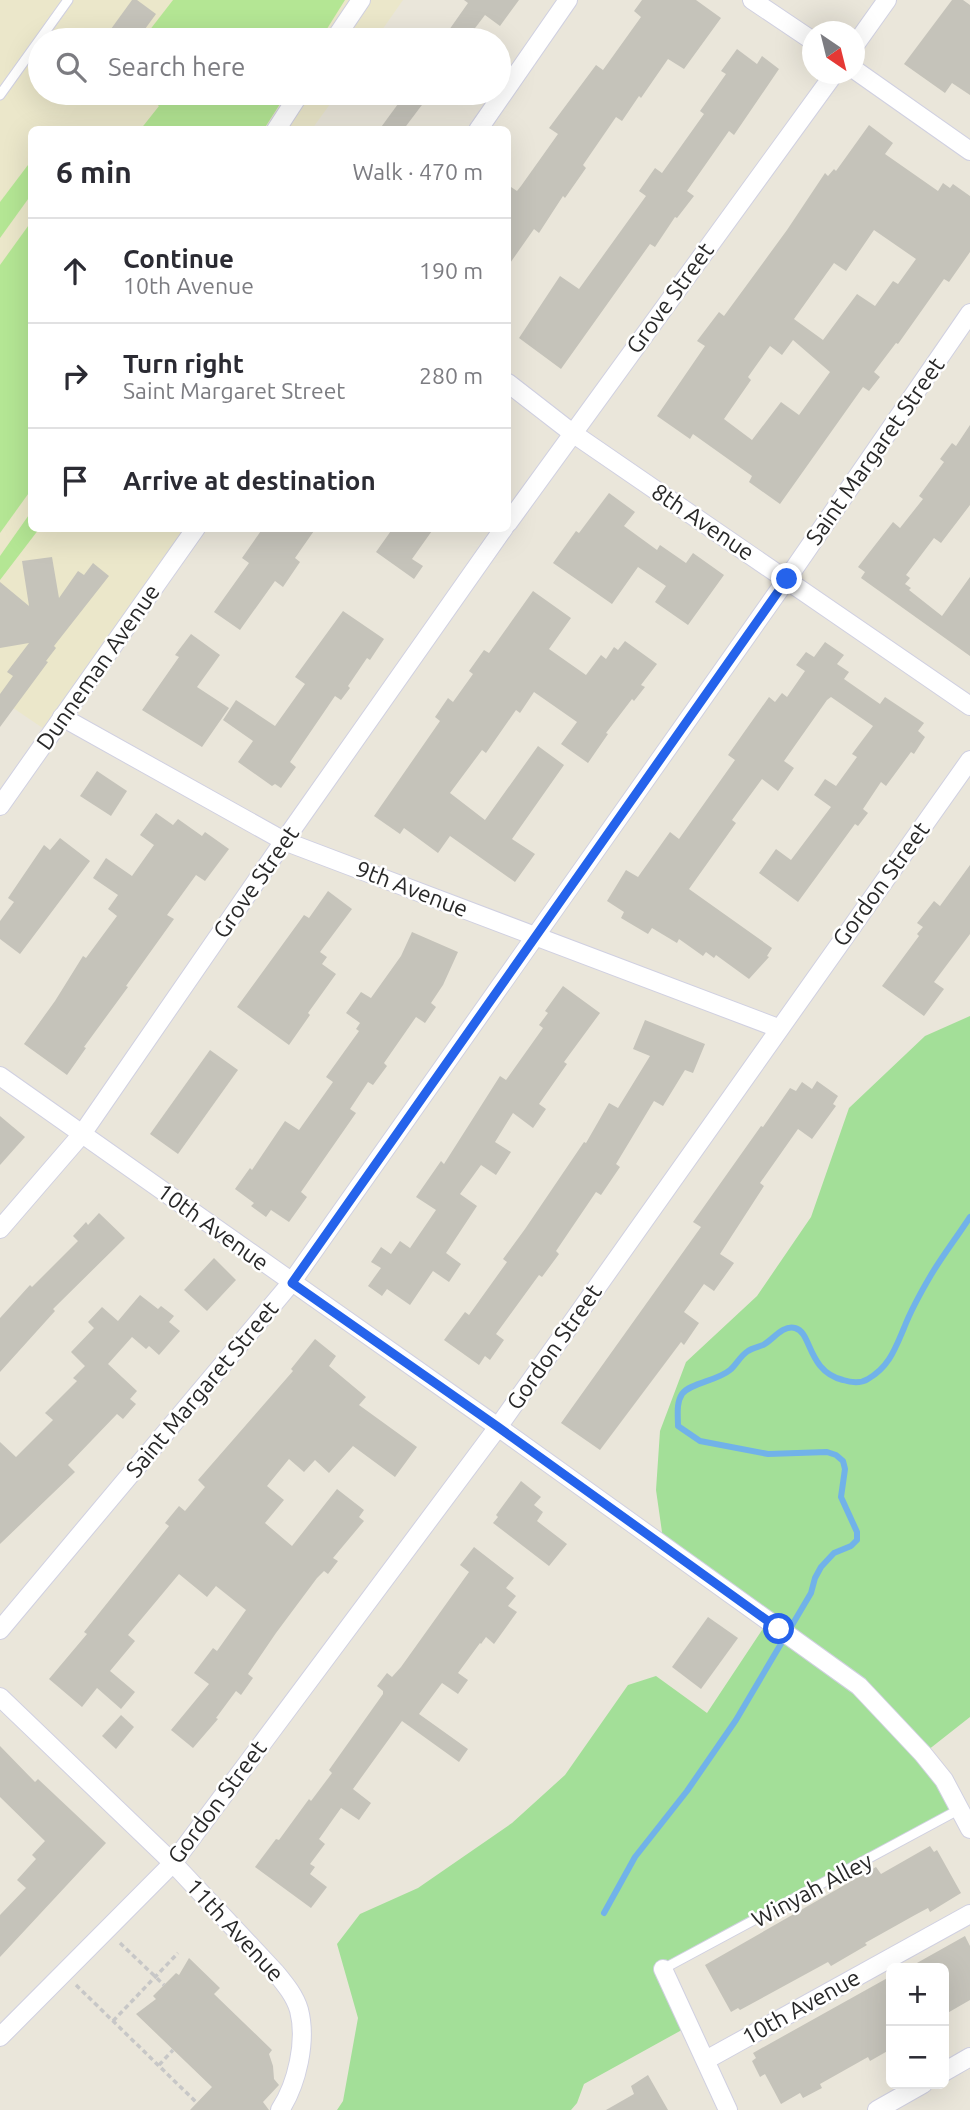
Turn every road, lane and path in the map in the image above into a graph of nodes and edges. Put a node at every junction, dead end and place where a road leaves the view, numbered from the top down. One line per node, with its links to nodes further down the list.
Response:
1 (68, 0): 6 (lane)
2 (361, 0): 7 (street)
3 (568, 0): 12 (street)
4 (752, 0): 9 (street)
5 (887, 0): 8 (street)
6 (48, 28)
7 (342, 28)
8 (865, 31)
9 (802, 34)
10 (28, 56): 14 (lane)
11 (865, 77): 19 (street)
12 (511, 82)
13 (827, 84): 22 (street, Grove Street)
14 (0, 95)
15 (292, 105): 17 (street)
16 (495, 105): 18 (street)
17 (279, 126)
18 (481, 126)
19 (970, 151)
20 (970, 313): 26 (street, Saint Margaret Street)
21 (511, 385): 22 (street, 8th Avenue)
22 (572, 432): 23 (street, Grove Street); 26 (street, 8th Avenue)
23 (511, 519)
24 (193, 532): 28 (street, Dunneman Avenue)
25 (501, 532): 31 (street, Grove Street)
26 (787, 579): 27 (street, 8th Avenue); 32 (street, Saint Margaret Street)
27 (970, 706)
28 (62, 717): 30 (street, Dunneman Avenue); 31 (street, 9th Avenue)
29 (970, 760): 33 (street, Gordon Street)
30 (0, 806)
31 (284, 841): 32 (street, 9th Avenue); 35 (street, Grove Street)
32 (536, 936): 33 (street, 9th Avenue); 37 (street, Saint Margaret Street)
33 (778, 1028): 38 (street, Gordon Street)
34 (0, 1076): 35 (street, 10th Avenue)
35 (82, 1134): 36 (street, Grove Street); 37 (street, 10th Avenue)
36 (0, 1228)
37 (292, 1283): 38 (street, 10th Avenue); 39 (street, Saint Margaret Street)
38 (498, 1427): 41 (street, 10th Avenue); 43 (street, Gordon Street)
39 (0, 1630)
40 (0, 1697): 43 (street, 11th Avenue)
41 (960, 1809): 42 (street, 10th Avenue); 47 (lane, Winyah Alley)
42 (970, 1829)
43 (173, 1863): 45 (street, Gordon Street); 60 (street, 11th Avenue)
44 (970, 1914): 55 (street, 10th Avenue)
45 (106, 1930): 48 (street, Gordon Street); 49 (path)
46 (178, 1954): 49 (path)
47 (663, 1969): 55 (street)
48 (63, 1973): 51 (path); 52 (street, Gordon Street)
49 (156, 1977): 50 (path); 51 (path)
50 (164, 1985)
51 (113, 2021): 56 (path)
52 (0, 2037)
53 (173, 2050): 56 (path)
54 (970, 2057): 57 (street)
55 (706, 2060): 61 (street)
56 (159, 2065): 59 (path)
57 (949, 2069)
58 (914, 2089): 62 (street)
59 (197, 2103)
60 (280, 2110)
61 (728, 2110)
62 (877, 2110)

